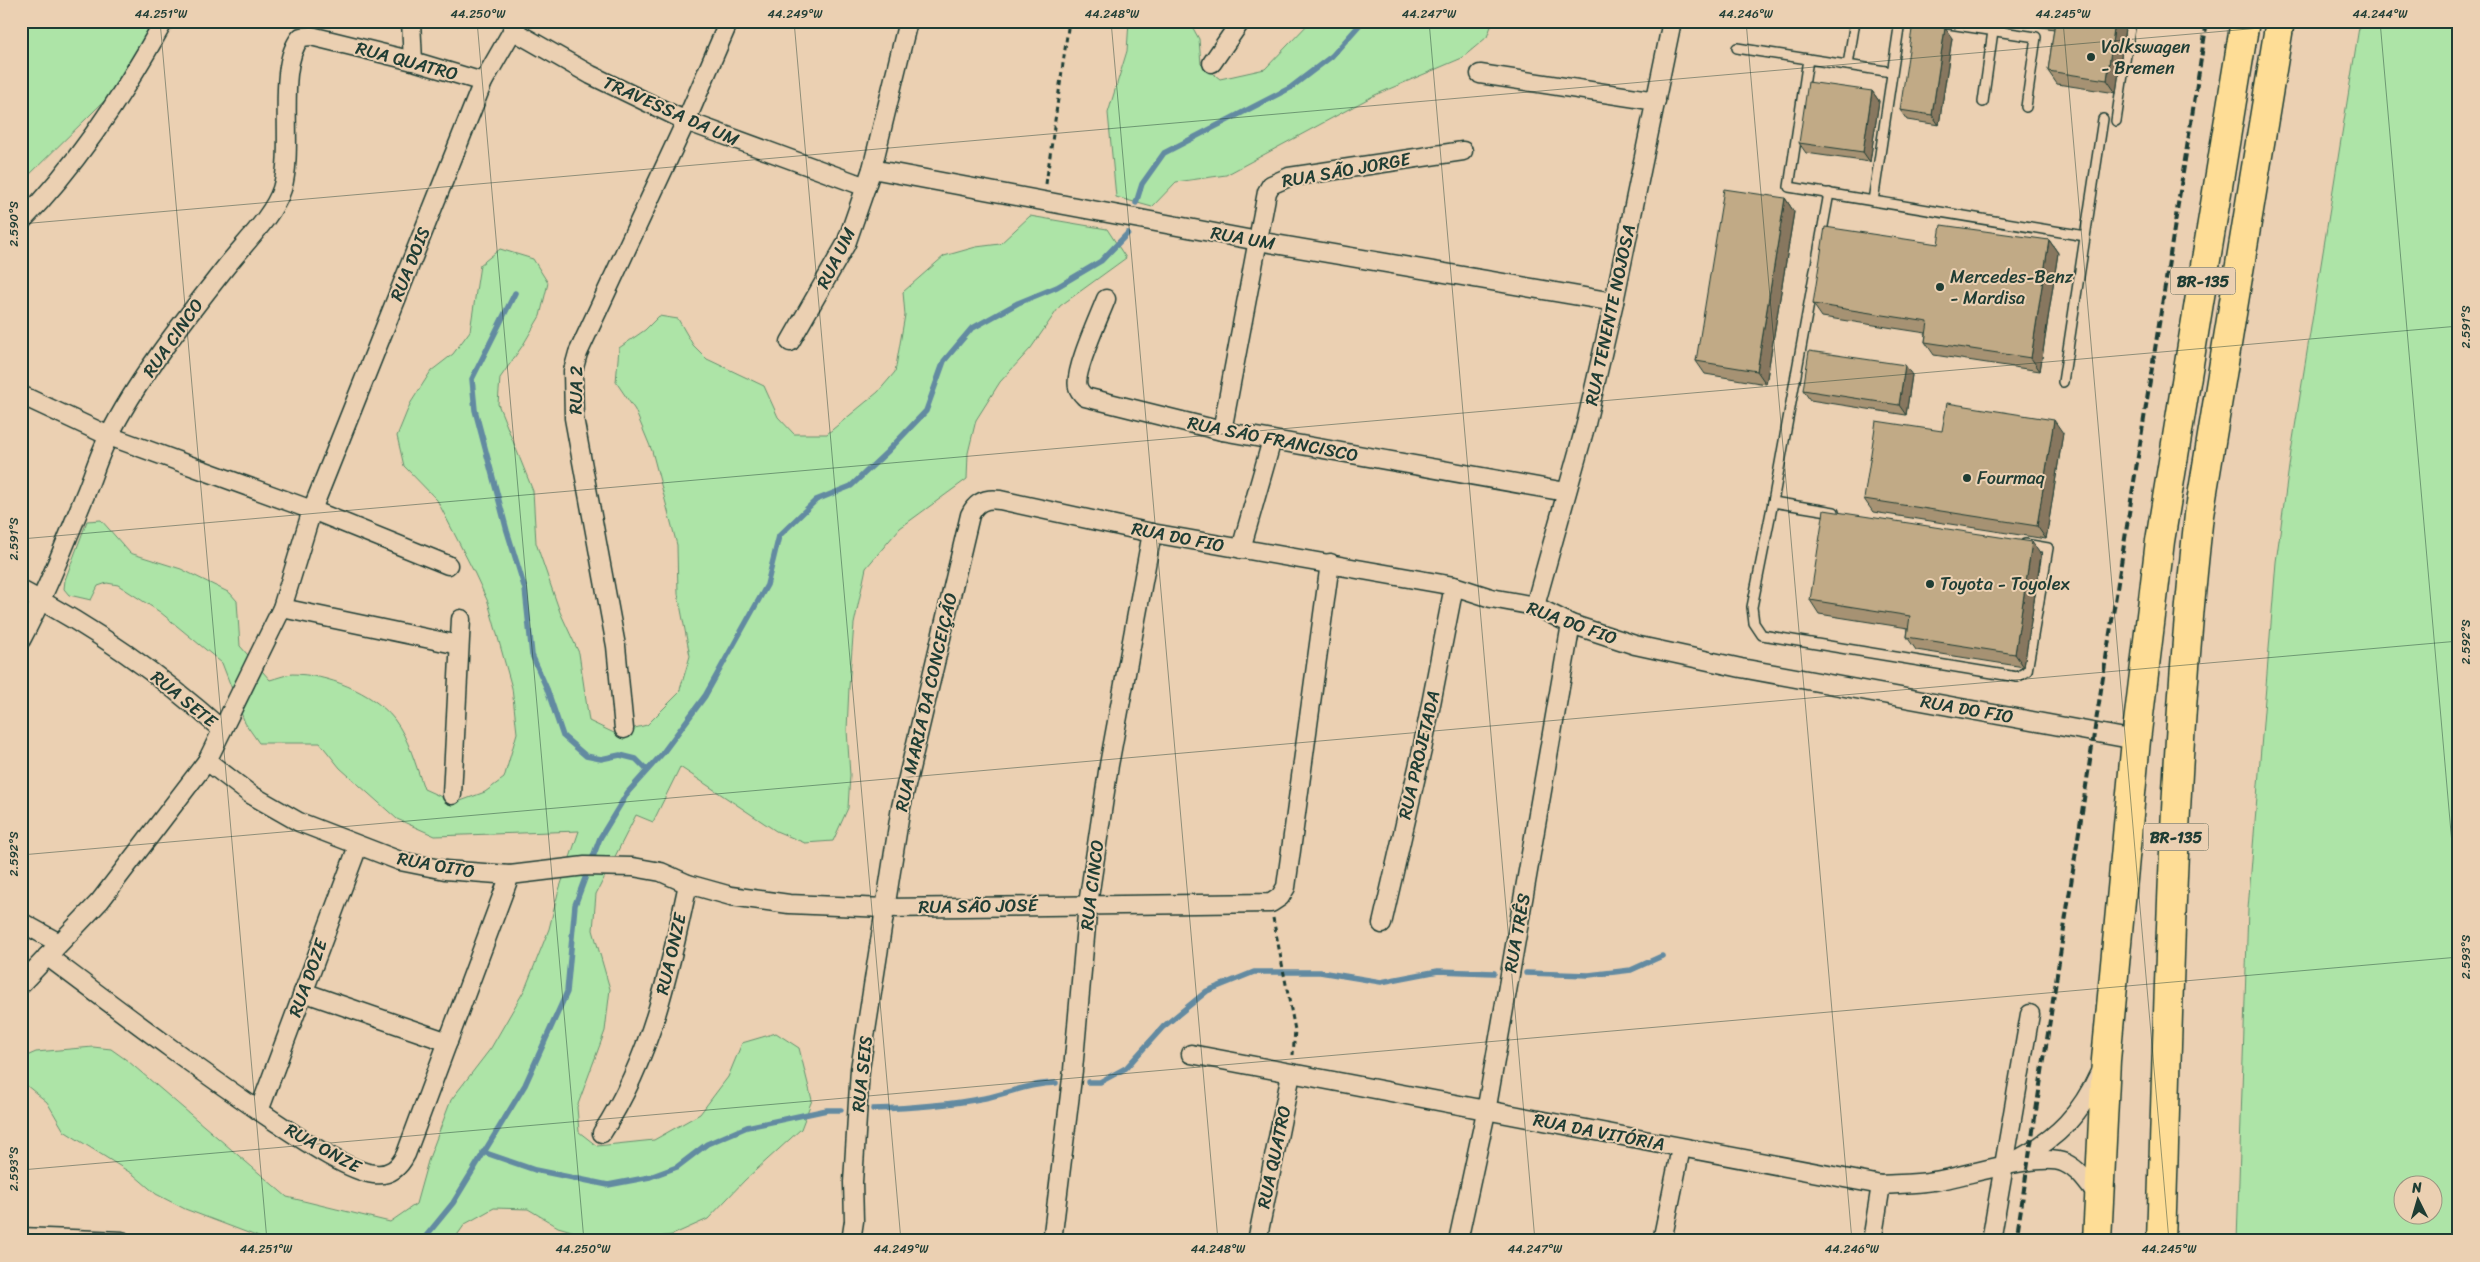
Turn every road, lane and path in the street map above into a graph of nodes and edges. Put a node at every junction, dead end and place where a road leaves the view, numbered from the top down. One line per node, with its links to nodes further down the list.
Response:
1 (164, 21): 38 (street)
2 (411, 21): 20 (street)
3 (729, 21): 31 (street, RUA 2)
4 (908, 21): 33 (street, RUA UM)
5 (1069, 21): 37 (path)
6 (1241, 21): 21 (street)
7 (1672, 21): 26 (street, RUA TENENTE NOJOSA)
8 (1842, 21): 14 (lane)
9 (1900, 21): 23 (lane)
10 (1929, 21): 16 (lane)
11 (2131, 21): 30 (lane)
12 (2245, 21): 70 (highway, BR-135)
13 (2280, 21): 106 (highway, BR-135)
14 (1855, 22): 22 (lane)
15 (515, 26): 25 (street, RUA DOIS); 31 (street, TRAVESSA DA UM)
16 (1993, 31): 27 (lane); 28 (lane)
17 (301, 37): 20 (street, RUA QUATRO); 47 (street, RUA CINCO)
18 (1737, 48): 19 (lane)
19 (1808, 59): 22 (lane); 35 (lane)
20 (413, 61): 25 (street, RUA QUATRO)
21 (1212, 63)
22 (1848, 66): 23 (lane)
23 (1892, 72): 36 (lane)
24 (1480, 74): 26 (street)
25 (483, 82): 52 (street, RUA DOIS)
26 (1656, 101): 42 (street, RUA TENENTE NOJOSA)
27 (1983, 102)
28 (2026, 107)
29 (2103, 119): 39 (lane)
30 (2116, 121)
31 (686, 122): 34 (street, TRAVESSA DA UM); 68 (street, RUA 2)
32 (1463, 151): 40 (street, RUA SÃO JORGE)
33 (872, 169): 34 (street, RUA UM); 37 (street, RUA UM)
34 (866, 187): 43 (street, RUA UM)
35 (1829, 193): 36 (lane); 51 (lane)
36 (1873, 200): 39 (lane)
37 (1044, 202): 40 (street, RUA UM)
38 (21, 222)
39 (2085, 236): 44 (lane)
40 (1258, 241): 42 (street, RUA UM); 46 (street, RUA SÃO JORGE)
41 (1106, 299): 46 (street, RUA SÃO FRANCISCO)
42 (1614, 302): 49 (street, RUA TENENTE NOJOSA)
43 (790, 342)
44 (2064, 382)
45 (21, 395): 47 (street)
46 (1222, 430): 48 (street, RUA SÃO FRANCISCO)
47 (109, 436): 52 (street); 61 (street, RUA CINCO)
48 (1272, 440): 49 (street, RUA SÃO FRANCISCO); 56 (street)
49 (1566, 492): 62 (street, RUA TENENTE NOJOSA)
50 (980, 501): 54 (street, RUA DO FIO); 78 (street, RUA MARIA DA CONCEIÇÃO)
51 (1773, 502): 53 (lane); 55 (lane)
52 (312, 510): 58 (street); 63 (street, RUA SETE)
53 (1842, 513)
54 (1152, 532): 56 (street, RUA DO FIO); 77 (street, RUA CINCO)
55 (2018, 543)
56 (1241, 549): 57 (street, RUA DO FIO)
57 (1330, 563): 59 (street, RUA DO FIO); 76 (street)
58 (448, 565)
59 (1454, 586): 62 (street, RUA DO FIO); 80 (street, RUA PROJETADA)
60 (21, 590): 61 (street, RUA SETE)
61 (42, 601): 66 (street, RUA CINCO); 69 (street, RUA SETE)
62 (1534, 606): 65 (street, RUA DO FIO)
63 (282, 608): 67 (street); 69 (street, RUA SETE)
64 (461, 618): 67 (street)
65 (1571, 624): 70 (street, RUA DO FIO); 90 (street, RUA TRÊS)
66 (21, 640)
67 (459, 645): 72 (street)
68 (624, 729)
69 (222, 730): 71 (street)
70 (2136, 740): 87 (highway, BR-135)
71 (207, 760): 73 (street, RUA OITO); 81 (street)
72 (452, 794)
73 (358, 846): 74 (street, RUA OITO); 83 (street, RUA DOZE)
74 (510, 875): 75 (street, RUA OITO); 85 (street, RUA ONZE)
75 (688, 884): 78 (street, RUA SÃO JOSÉ); 91 (street, RUA ONZE)
76 (1271, 903): 77 (street, RUA SÃO JOSÉ); 88 (path)
77 (1088, 904): 78 (street, RUA SÃO JOSÉ); 99 (street, RUA CINCO)
78 (885, 908): 98 (street, RUA SEIS)
79 (21, 922): 81 (street)
80 (1382, 924)
81 (53, 950): 82 (street); 89 (street, RUA ONZE)
82 (21, 984)
83 (303, 992): 85 (street); 89 (street, RUA DOZE)
84 (2030, 1014): 93 (street)
85 (448, 1042): 89 (street, RUA ONZE)
86 (1191, 1054): 88 (street, RUA DA VITÓRIA)
87 (2106, 1060): 93 (street, RUA DA VITÓRIA); 95 (highway, BR-135)
88 (1291, 1074): 90 (street, RUA DA VITÓRIA); 100 (street, RUA QUATRO)
89 (259, 1111)
90 (1486, 1112): 92 (street, RUA DA VITÓRIA); 101 (street, RUA TRÊS)
91 (602, 1133)
92 (1681, 1148): 94 (street, RUA DA VITÓRIA); 102 (street)
93 (2007, 1165): 94 (street, RUA DA VITÓRIA); 95 (street, RUA DA VITÓRIA); 104 (street)
94 (1881, 1185): 103 (street)
95 (2099, 1198): 105 (highway, BR-135)
96 (21, 1237): 97 (street)
97 (122, 1241)
98 (851, 1241)
99 (1052, 1241)
100 (1257, 1241)
101 (1458, 1241)
102 (1662, 1241)
103 (1872, 1241)
104 (1991, 1241)
105 (2097, 1241)
106 (2161, 1241)

